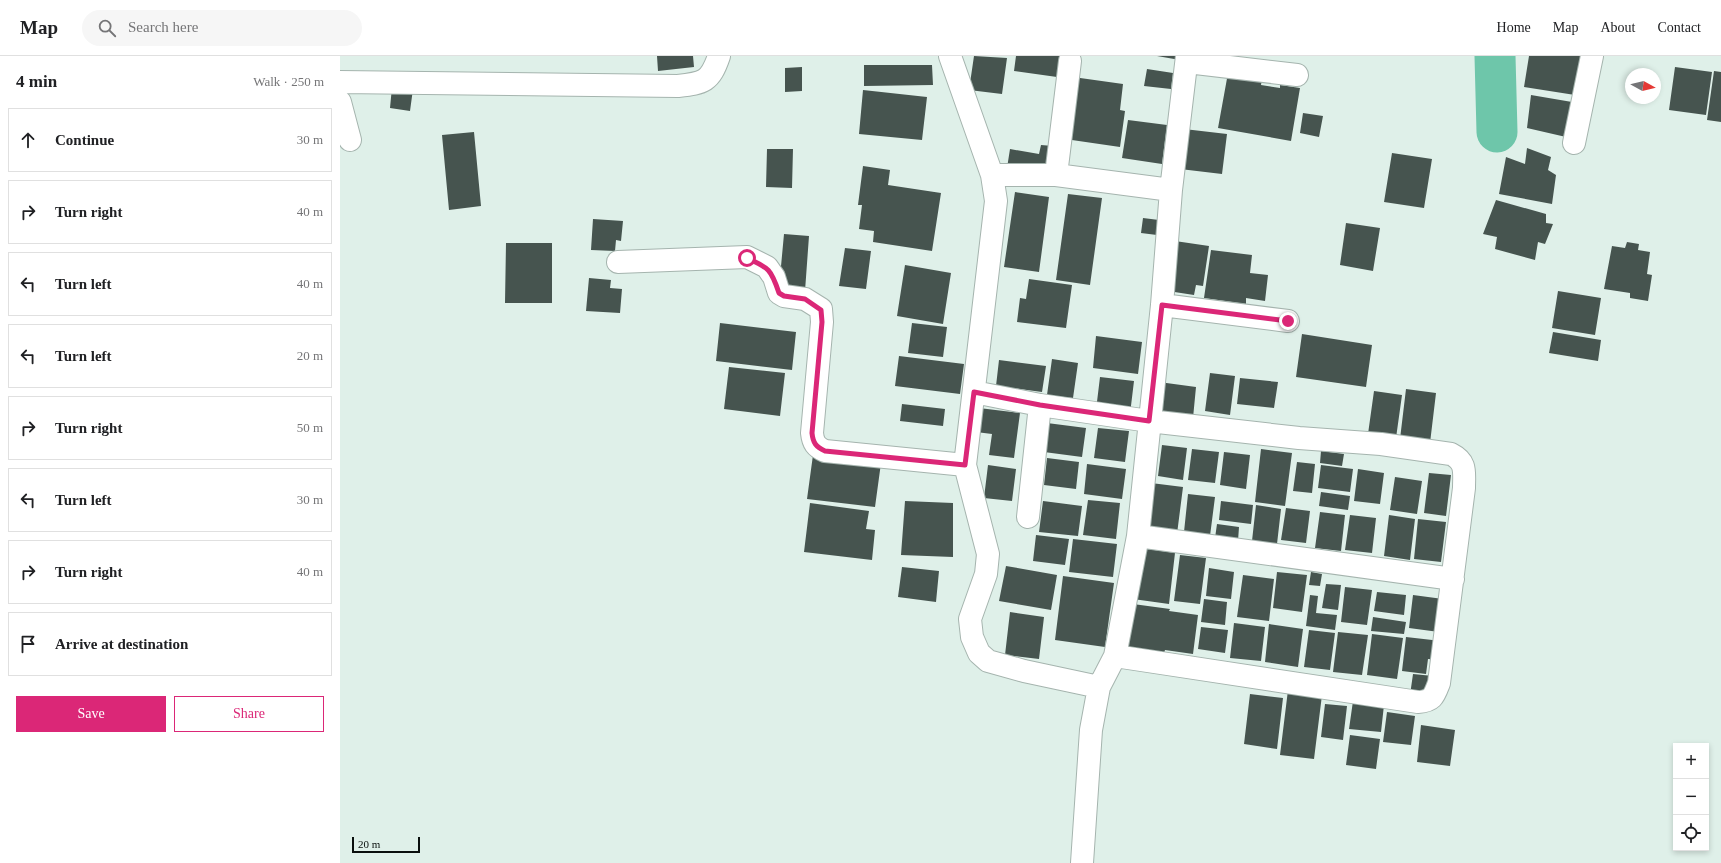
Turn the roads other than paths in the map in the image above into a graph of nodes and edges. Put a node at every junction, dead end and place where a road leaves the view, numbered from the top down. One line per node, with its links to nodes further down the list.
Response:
1 (720, 56): 7 (street)
2 (950, 56): 11 (street)
3 (1592, 56): 10 (street)
4 (1187, 59): 6 (street); 13 (street)
5 (1070, 61): 12 (street)
6 (1296, 75)
7 (340, 82)
8 (340, 102): 9 (street)
9 (350, 140)
10 (1574, 143)
11 (992, 175): 12 (street); 17 (street)
12 (1056, 175): 13 (street)
13 (1171, 190): 15 (street)
14 (618, 262): 20 (street)
15 (1162, 305): 16 (street); 19 (street)
16 (1288, 321)
17 (974, 392): 18 (street); 20 (street)
18 (1040, 405): 19 (street); 21 (street)
19 (1149, 421): 22 (street); 23 (street)
20 (965, 465): 25 (street)
21 (1028, 517)
22 (1138, 536): 23 (street); 24 (street)
23 (1453, 579): 24 (street)
24 (1115, 656): 25 (street)
25 (1099, 687): 26 (street)
26 (1082, 863)

